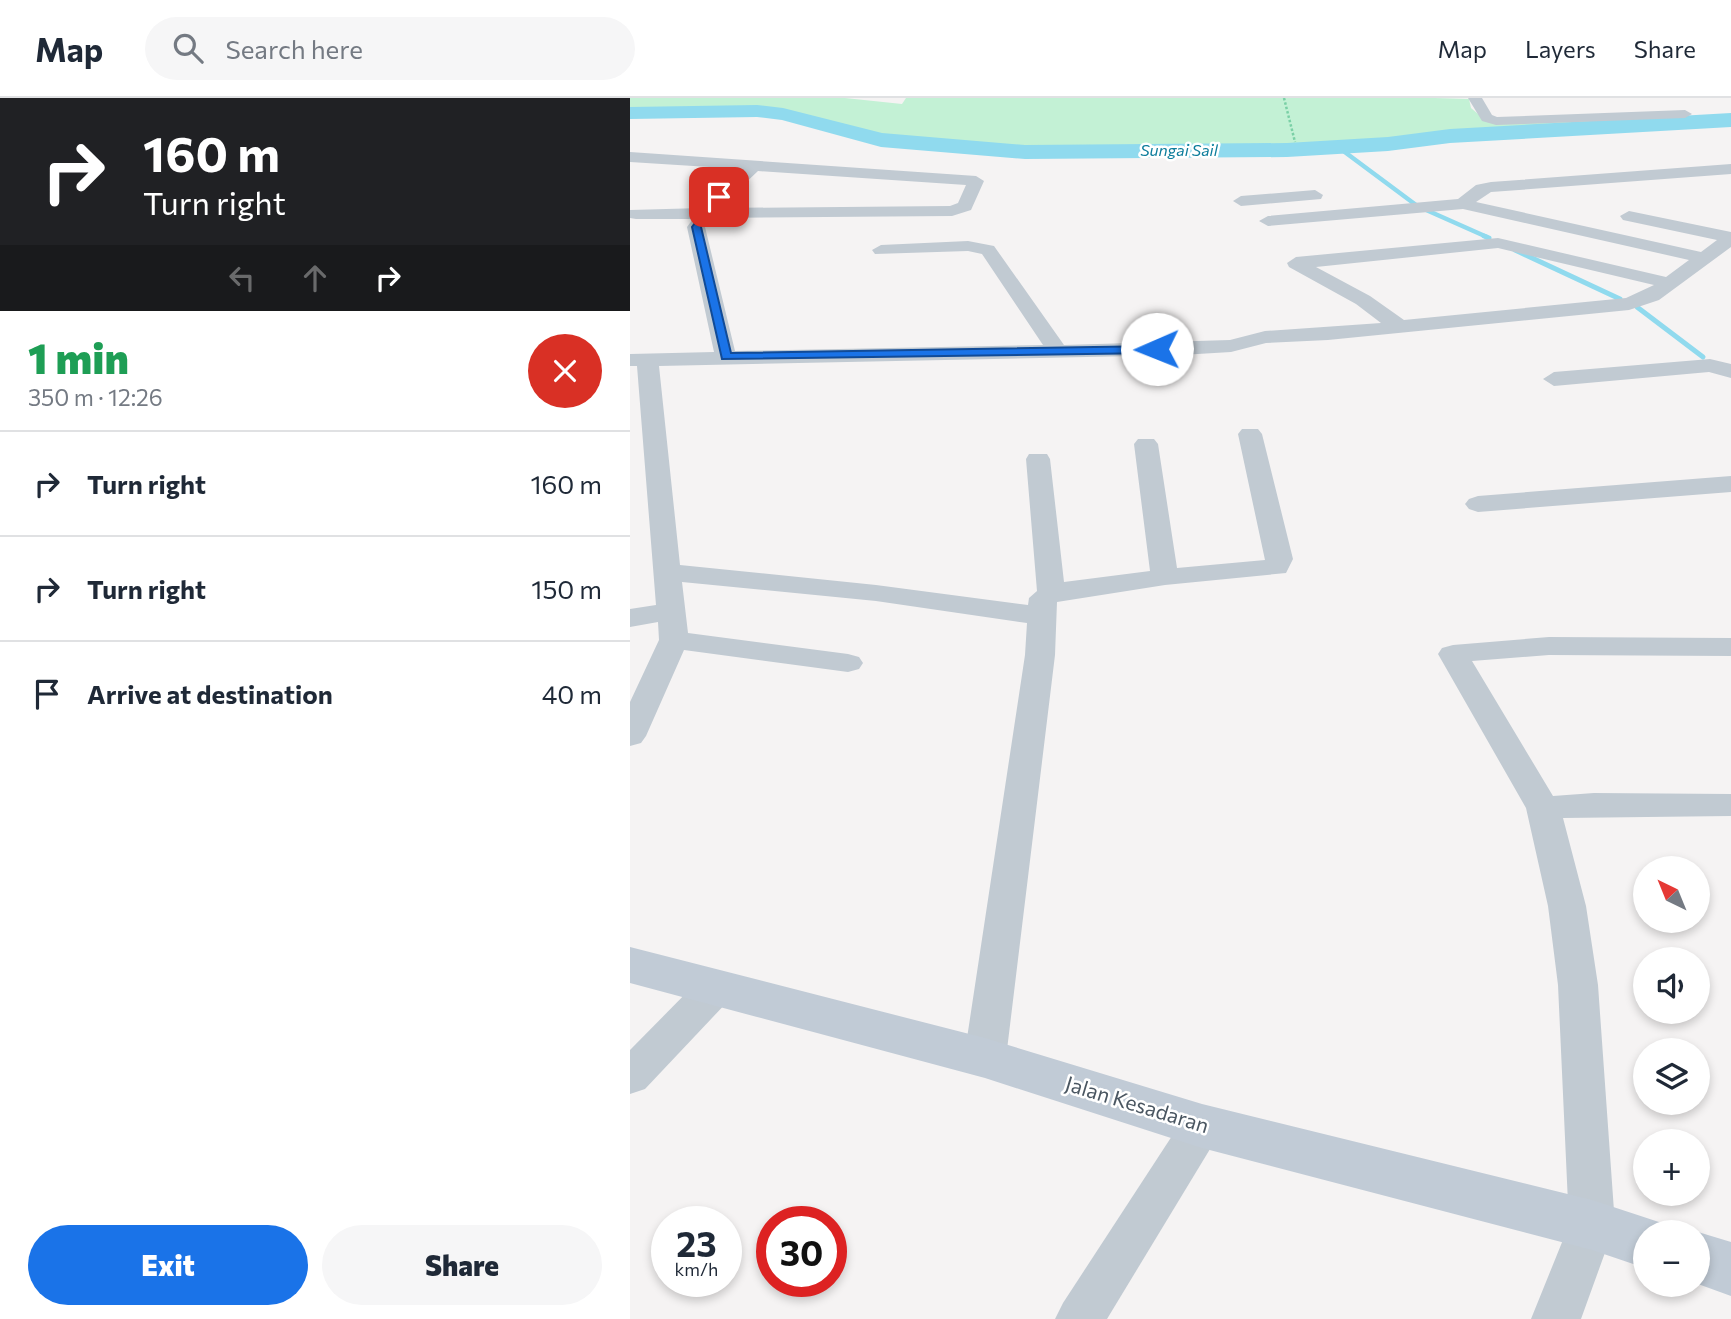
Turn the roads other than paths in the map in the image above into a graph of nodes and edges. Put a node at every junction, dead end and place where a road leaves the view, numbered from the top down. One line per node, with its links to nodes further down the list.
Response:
1 (1475, 98): 2 (street)
2 (1685, 114)
3 (630, 158): 4 (street)
4 (753, 167): 6 (street); 14 (street)
5 (1731, 169): 12 (street)
6 (816, 170): 8 (street); 15 (street)
7 (852, 190): 8 (street)
8 (972, 190): 15 (street)
9 (1394, 191): 13 (street)
10 (1332, 194): 11 (street)
11 (1241, 201)
12 (1463, 204): 13 (street); 21 (street)
13 (1412, 207): 18 (street)
14 (707, 212): 15 (street); 16 (street); 26 (street)
15 (781, 212)
16 (636, 214)
17 (1629, 216): 19 (street)
18 (1268, 221)
19 (1731, 237): 21 (street)
20 (881, 250): 25 (street)
21 (1705, 258): 22 (street)
22 (1668, 283): 23 (street); 23 (street)
23 (1401, 327): 25 (street)
24 (1731, 347): 28 (street)
25 (1058, 350): 26 (street)
26 (726, 356): 27 (street)
27 (638, 359): 35 (street)
28 (1720, 368): 29 (street)
29 (1554, 379)
30 (1250, 434): 36 (street)
31 (1146, 444): 36 (street)
32 (1038, 459): 37 (street)
33 (1731, 484): 34 (street)
34 (1478, 504)
35 (669, 572): 37 (street); 39 (street)
36 (1165, 577): 37 (street)
37 (1046, 605): 47 (street)
38 (630, 618): 39 (street)
39 (672, 625): 41 (street); 42 (street)
40 (1731, 647): 44 (street)
41 (848, 663)
42 (630, 736)
43 (1731, 805): 44 (street)
44 (1543, 808): 50 (street)
45 (630, 965): 46 (street, Jalan Kesadaran)
46 (715, 989): 47 (street, Jalan Kesadaran); 48 (street)
47 (985, 1058): 49 (street, Jalan Kesadaran)
48 (630, 1077)
49 (1202, 1126): 50 (street, Jalan Kesadaran); 54 (street)
50 (1592, 1225): 51 (street, Jalan Kesadaran); 55 (street)
51 (1633, 1238)
52 (1710, 1262): 53 (street)
53 (1731, 1269)
54 (1080, 1319)
55 (1556, 1319)

